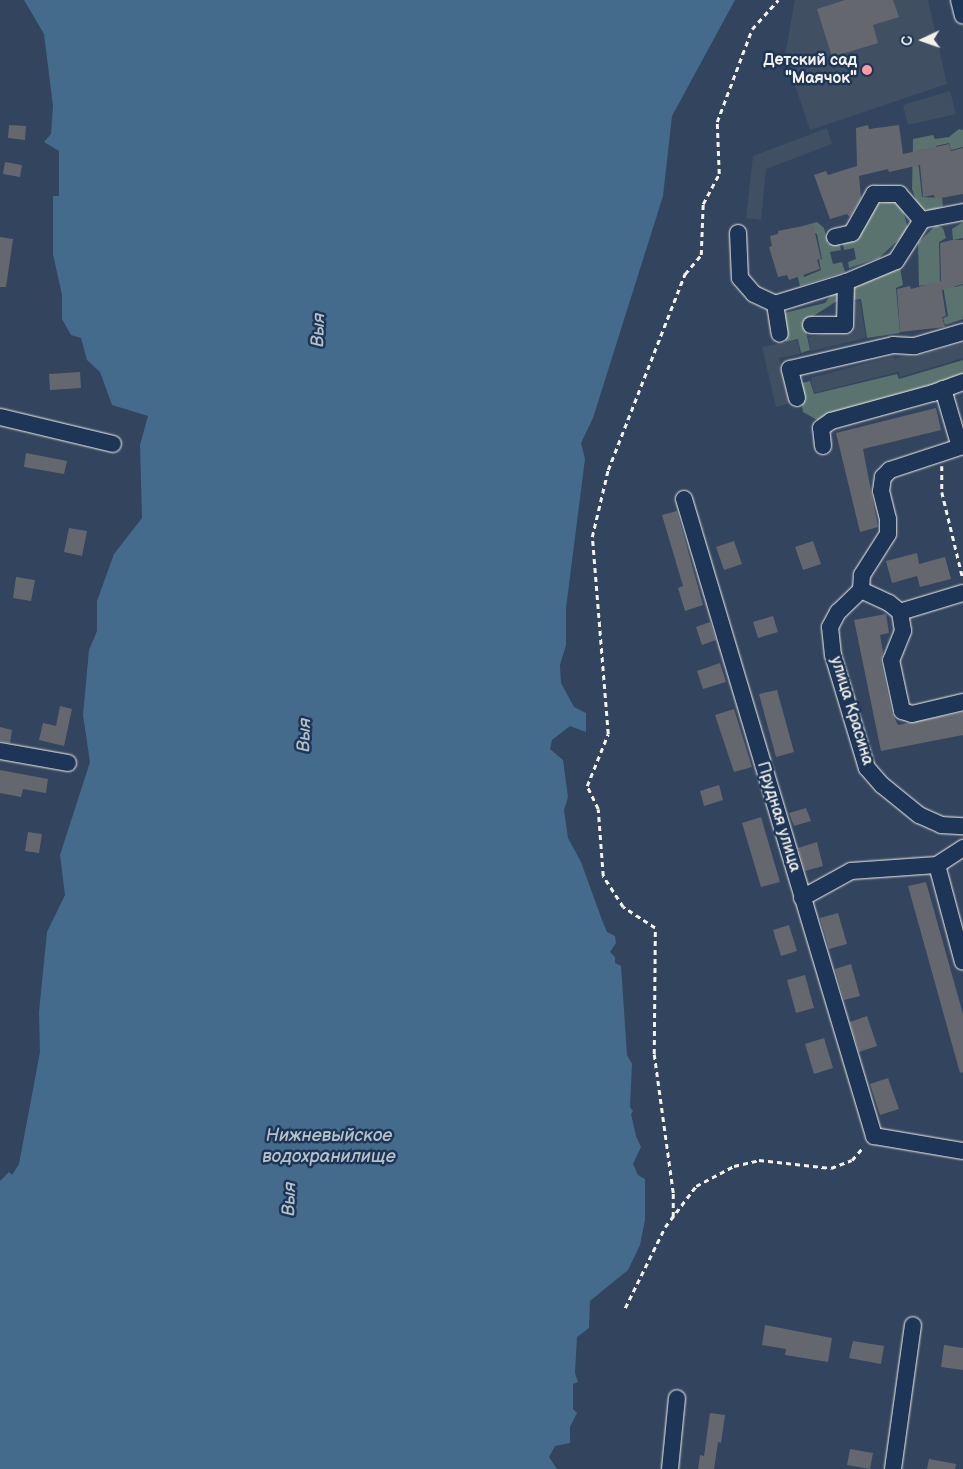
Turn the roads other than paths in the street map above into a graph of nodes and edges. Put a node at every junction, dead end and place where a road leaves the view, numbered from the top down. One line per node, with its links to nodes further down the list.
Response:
1 (963, 212): 2 (street)
2 (922, 220): 4 (street); 5 (street)
3 (738, 233): 6 (street)
4 (835, 237)
5 (846, 282): 6 (street); 7 (street)
6 (775, 304): 9 (street)
7 (811, 325)
8 (963, 332): 12 (street)
9 (780, 334)
10 (963, 382): 11 (street)
11 (943, 389): 15 (street); 16 (street)
12 (797, 398)
13 (0, 417): 14 (street)
14 (113, 444)
15 (822, 446)
16 (961, 447): 18 (street)
17 (684, 499): 27 (street, Прудная улица)
18 (862, 590): 20 (street); 24 (street, улица Красина)
19 (963, 593): 20 (street)
20 (900, 612): 21 (street)
21 (963, 702)
22 (0, 751): 23 (street)
23 (68, 763)
24 (963, 826)
25 (963, 848): 26 (street)
26 (938, 865): 27 (street); 28 (street)
27 (802, 898): 29 (street, Прудная улица)
28 (963, 962)
29 (963, 1150)
30 (913, 1325): 33 (street)
31 (677, 1398): 32 (street)
32 (670, 1469)
33 (893, 1469)

